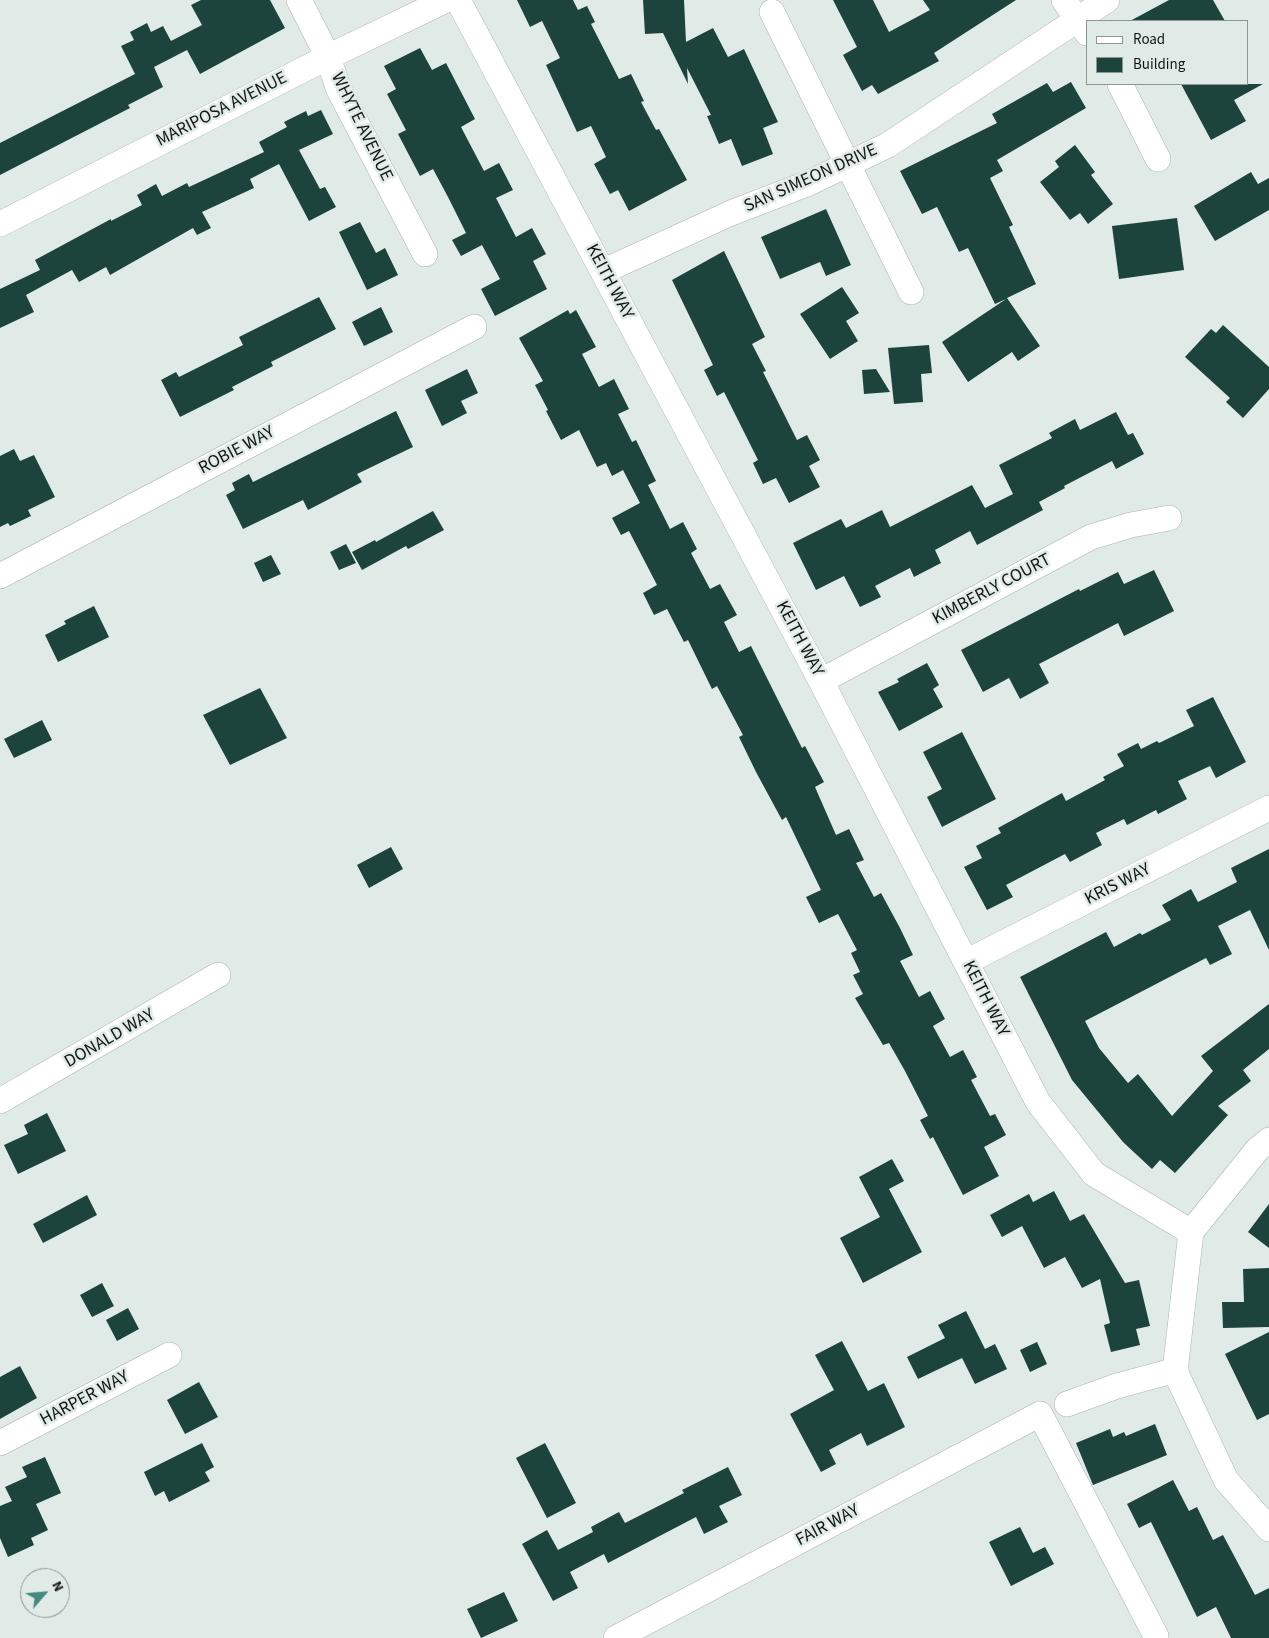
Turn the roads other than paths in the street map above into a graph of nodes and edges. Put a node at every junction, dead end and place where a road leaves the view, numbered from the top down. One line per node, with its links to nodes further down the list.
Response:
1 (299, 0): 9 (street, WHYTE AVENUE)
2 (446, 0): 9 (street, MARIPOSA AVENUE)
3 (458, 0): 15 (street, KEITH WAY)
4 (1064, 0): 8 (street)
5 (1107, 0): 7 (street, SAN SIMEON DRIVE)
6 (772, 12): 12 (street)
7 (1090, 20)
8 (1083, 28): 12 (street, SAN SIMEON DRIVE)
9 (328, 57): 13 (street, MARIPOSA AVENUE); 14 (street, WHYTE AVENUE)
10 (1121, 85): 11 (street)
11 (1158, 159)
12 (849, 165): 15 (street, SAN SIMEON DRIVE); 16 (street)
13 (0, 224)
14 (425, 254)
15 (604, 271): 20 (street, KEITH WAY)
16 (911, 292)
17 (474, 327): 19 (street, ROBIE WAY)
18 (1169, 518): 20 (street, KIMBERLY COURT)
19 (0, 576)
20 (821, 681): 22 (street, KEITH WAY)
21 (1269, 808): 22 (street, KRIS WAY)
22 (966, 962): 26 (street, KEITH WAY)
23 (218, 975): 24 (street, DONALD WAY)
24 (0, 1101)
25 (1269, 1140): 26 (street)
26 (1190, 1232): 28 (street)
27 (169, 1355): 30 (street, HARPER WAY)
28 (1176, 1370): 29 (street); 31 (street)
29 (1067, 1404)
30 (0, 1443)
31 (1269, 1529)
32 (1156, 1636): 33 (street, FAIR WAY)
33 (616, 1638)

